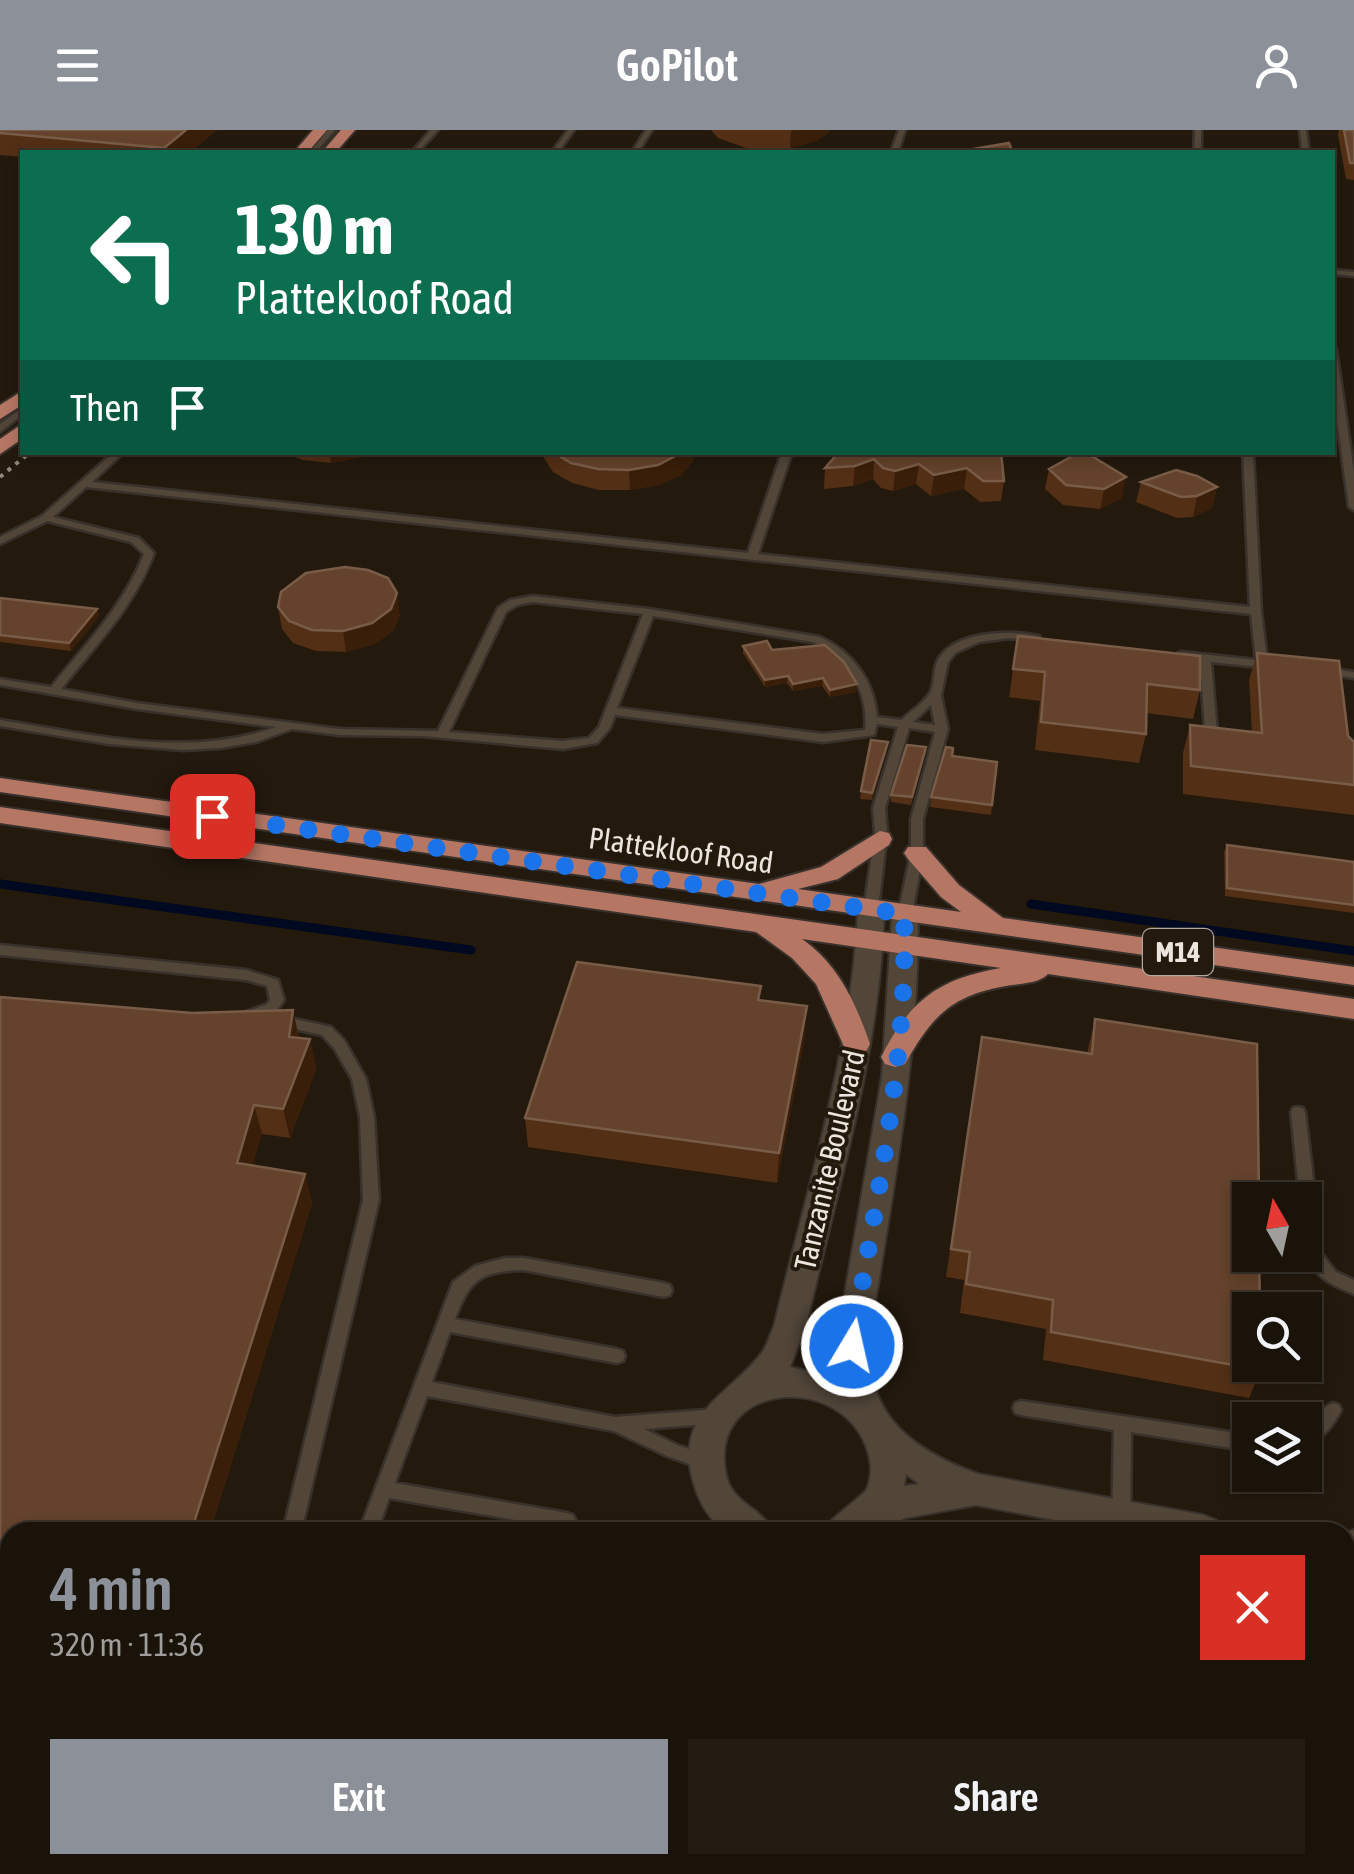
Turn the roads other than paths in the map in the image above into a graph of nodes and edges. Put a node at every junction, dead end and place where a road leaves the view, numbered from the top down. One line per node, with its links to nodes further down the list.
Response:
1 (320, 130): 5 (main road)
2 (332, 130): 6 (lane)
3 (348, 130): 7 (main road)
4 (435, 130): 8 (lane)
5 (303, 150)
6 (315, 150)
7 (330, 150)
8 (417, 150)
9 (1335, 366): 16 (lane)
10 (20, 398): 12 (main road)
11 (20, 413): 13 (lane)
12 (0, 414)
13 (0, 430)
14 (20, 432): 15 (main road)
15 (0, 448)
16 (1350, 451): 21 (lane)
17 (117, 455): 20 (lane)
18 (787, 455): 24 (lane)
19 (1248, 455): 25 (lane)
20 (84, 484): 22 (lane); 24 (lane)
21 (1354, 507)
22 (46, 518): 23 (lane); 35 (lane)
23 (0, 541)
24 (752, 556): 25 (lane)
25 (1256, 611): 30 (lane)
26 (650, 612): 38 (lane); 39 (lane); 44 (lane)
27 (1049, 639): 37 (lane)
28 (1166, 653): 29 (lane)
29 (1205, 658): 30 (lane); 45 (lane)
30 (1262, 664): 31 (lane)
31 (1282, 666)
32 (1302, 668): 33 (lane)
33 (1347, 674): 36 (lane)
34 (0, 682): 35 (lane)
35 (53, 692): 42 (lane)
36 (1342, 692)
37 (935, 695): 41 (lane); 43 (lane)
38 (610, 711): 39 (lane); 44 (lane)
39 (872, 720): 41 (lane)
40 (0, 723): 42 (lane)
41 (905, 723): 43 (lane); 48 (lane)
42 (291, 725): 44 (lane)
43 (942, 729): 49 (lane)
44 (442, 734)
45 (1212, 745)
46 (0, 785): 50 (main road, Plattekloof Road / M14)
47 (0, 815): 53 (main road, Plattekloof Road / M14)
48 (880, 839): 50 (main road); 51 (lane)
49 (918, 852): 52 (lane); 54 (main road)
50 (728, 890): 51 (main road, Plattekloof Road / M14)
51 (871, 909): 52 (main road, Plattekloof Road / M14); 55 (street, Tanzanite Boulevard)
52 (904, 914): 54 (main road, Plattekloof Road / M14); 56 (street, Tanzanite Boulevard)
53 (744, 921): 55 (main road, Plattekloof Road / M14); 63 (main road)
54 (1002, 927): 59 (main road, Plattekloof Road / M14)
55 (870, 939): 56 (main road, Plattekloof Road / M14); 63 (street, Tanzanite Boulevard)
56 (906, 944): 58 (main road, Plattekloof Road / M14); 64 (street, Tanzanite Boulevard)
57 (0, 950): 61 (lane)
58 (1072, 969): 60 (main road, Plattekloof Road / M14); 64 (main road)
59 (1354, 976)
60 (1354, 1010)
61 (250, 1016): 62 (lane); 84 (lane)
62 (229, 1019)
63 (856, 1044): 71 (street, Tanzanite Boulevard)
64 (895, 1057): 76 (street, Tanzanite Boulevard)
65 (1298, 1112): 66 (lane)
66 (1354, 1287)
67 (664, 1290): 68 (lane)
68 (444, 1324): 69 (lane); 70 (lane)
69 (618, 1356)
70 (423, 1388): 75 (lane); 80 (lane)
71 (730, 1405): 75 (lane); 76 (street); 79 (street)
72 (1021, 1408): 74 (lane)
73 (1333, 1410): 77 (lane)
74 (1123, 1423): 78 (lane); 89 (lane)
75 (615, 1424): 79 (lane)
76 (875, 1424): 81 (street); 86 (street, Tanzanite Boulevard)
77 (1322, 1426)
78 (1232, 1440)
79 (707, 1462): 83 (street)
80 (384, 1489): 82 (lane); 85 (lane)
81 (978, 1490): 87 (street); 88 (street)
82 (566, 1521)
83 (730, 1521)
84 (294, 1522)
85 (372, 1522)
86 (860, 1522)
87 (865, 1522)
88 (1114, 1522)
89 (1122, 1522)

